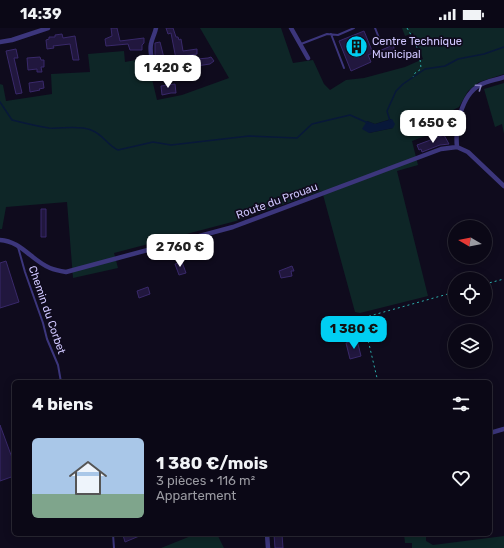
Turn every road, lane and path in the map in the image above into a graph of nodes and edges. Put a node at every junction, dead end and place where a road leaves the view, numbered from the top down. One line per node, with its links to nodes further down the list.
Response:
1 (48, 28): 8 (street)
2 (156, 28): 13 (street)
3 (291, 28): 10 (street)
4 (354, 28): 7 (lane)
5 (375, 28): 9 (lane)
6 (407, 28): 15 (path)
7 (331, 34): 10 (lane); 12 (lane)
8 (0, 42)
9 (381, 43)
10 (301, 45): 11 (street)
11 (308, 58)
12 (344, 68)
13 (170, 75)
14 (504, 77): 16 (street, one-way to 14)
15 (413, 78)
16 (457, 147): 17 (street); 19 (street, Route du Prouau)
17 (504, 186)
18 (0, 240): 19 (street, Route du Prouau)
19 (17, 244): 23 (lane, Chemin du Corbet)
20 (504, 279): 21 (path)
21 (492, 282)
22 (448, 294): 24 (path)
23 (61, 380)
24 (378, 380)
25 (504, 429): 26 (street)
26 (492, 432)
27 (113, 536): 29 (lane)
28 (267, 536): 30 (street)
29 (114, 548)
30 (268, 548)

